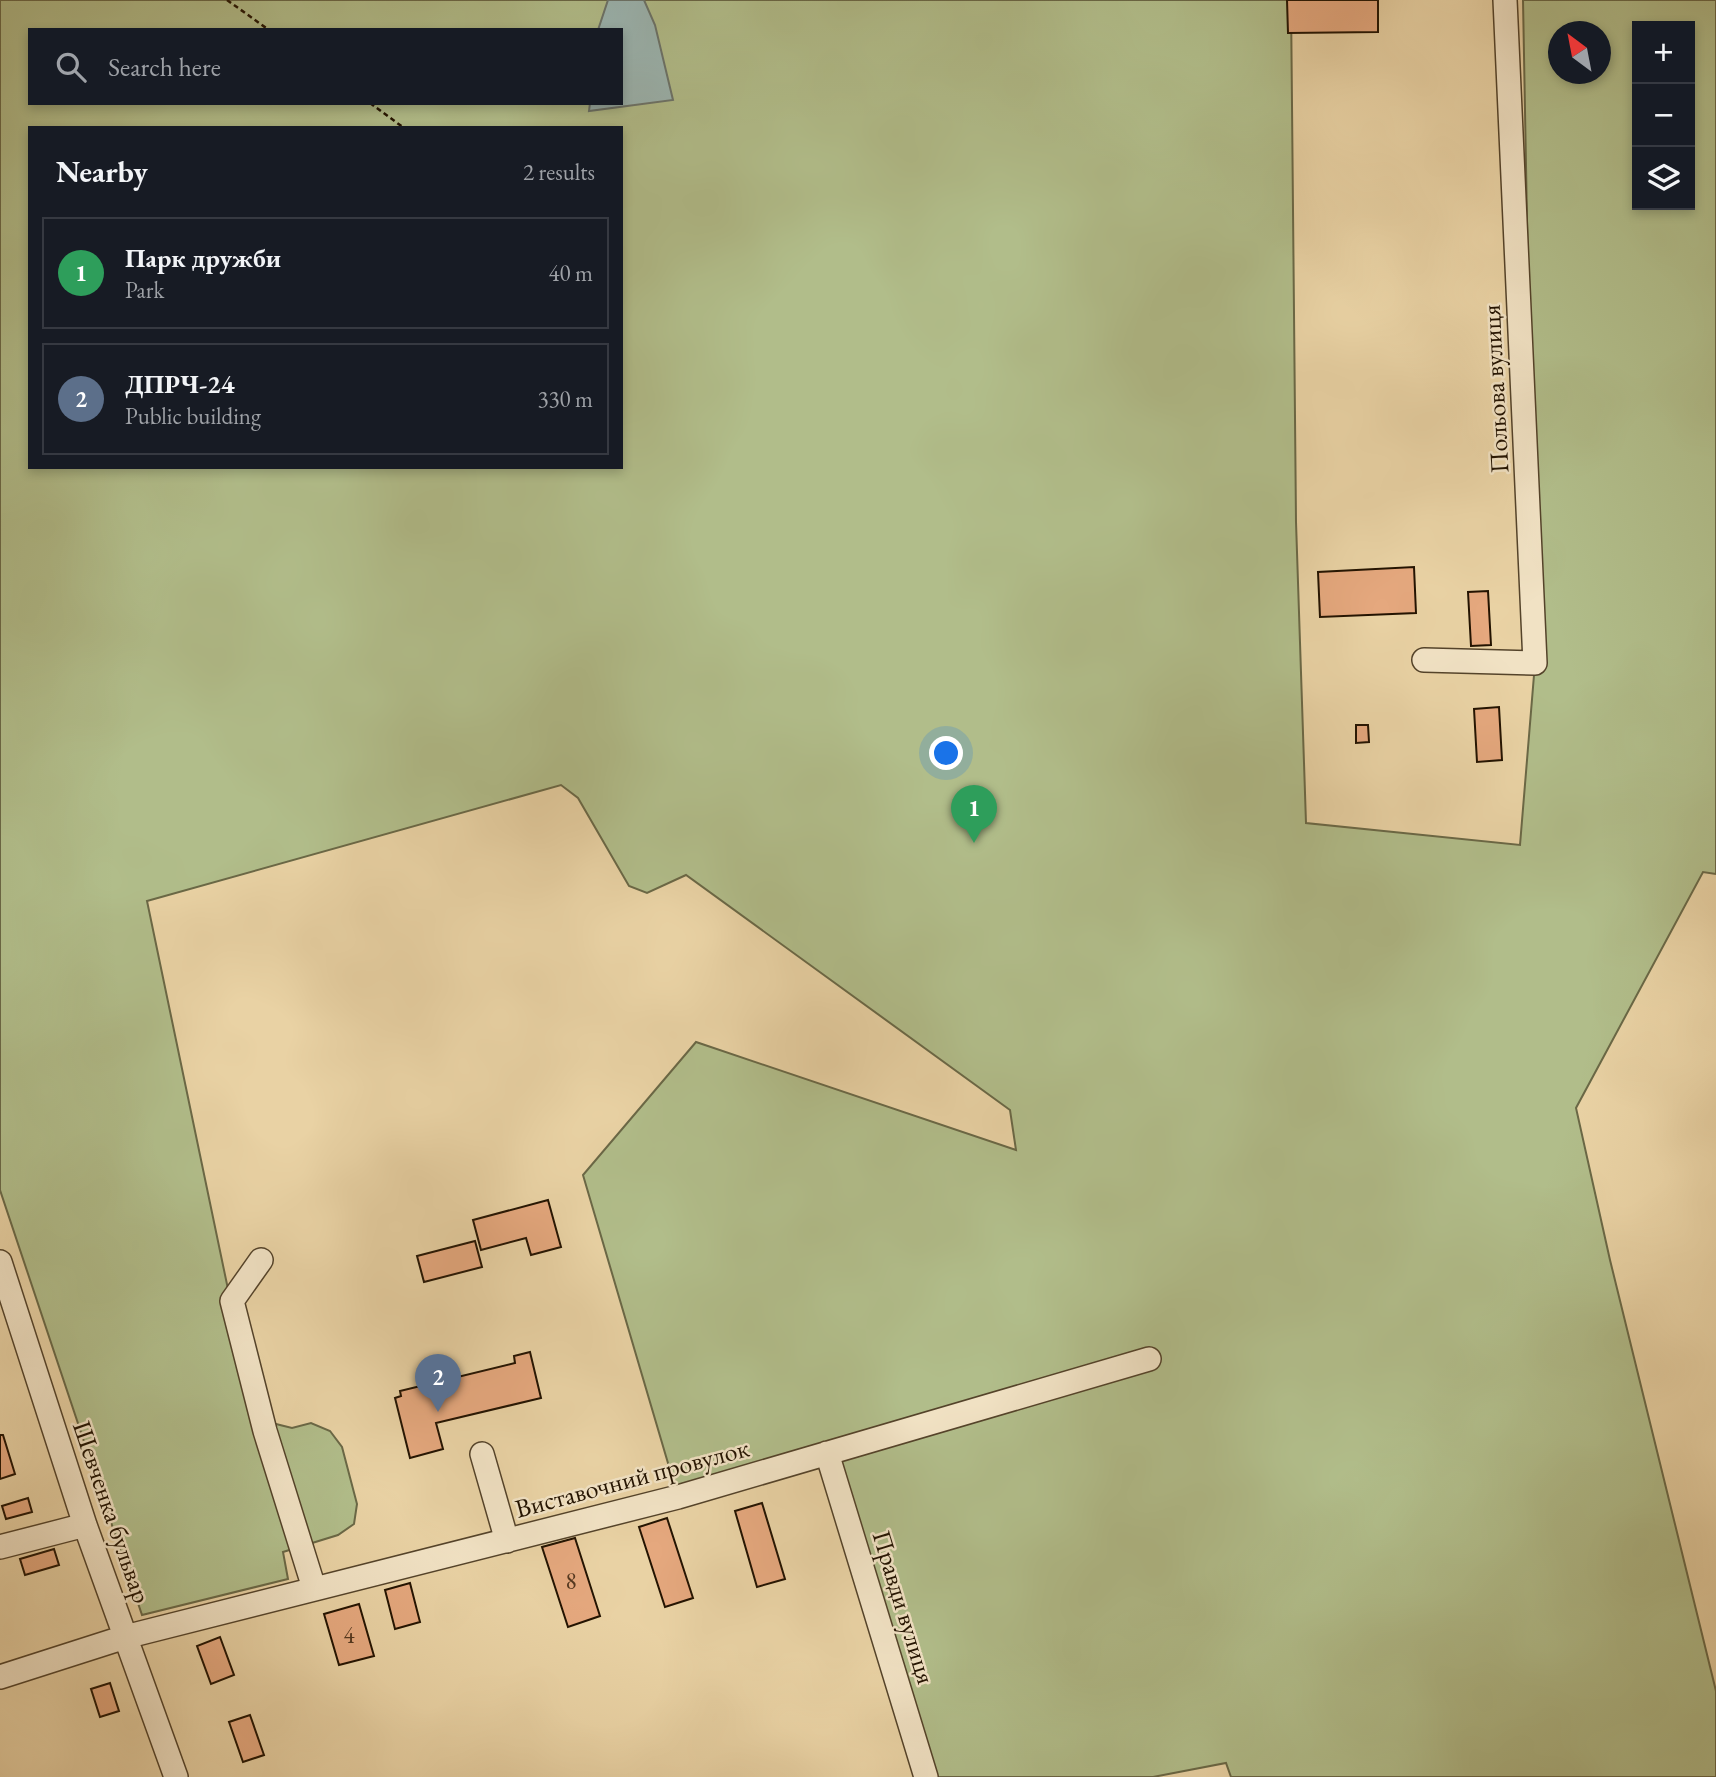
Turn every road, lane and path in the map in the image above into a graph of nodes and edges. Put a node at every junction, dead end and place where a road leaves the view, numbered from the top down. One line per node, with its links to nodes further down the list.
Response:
1 (227, 0): 3 (path)
2 (1504, 0): 6 (street, Польова вулиця)
3 (265, 28)
4 (373, 105): 5 (path)
5 (401, 126)
6 (1423, 660)
7 (261, 1260): 15 (street)
8 (0, 1262): 12 (street, Шевченка бульвар)
9 (1149, 1359): 10 (street, Виставочний провулок)
10 (827, 1453): 13 (street, Виставочний провулок); 19 (street, Правди вулиця)
11 (482, 1454): 13 (street)
12 (85, 1525): 14 (street); 16 (street, Шевченка бульвар)
13 (507, 1541): 15 (street, Виставочний провулок)
14 (0, 1547)
15 (314, 1588): 16 (street, Виставочний провулок)
16 (125, 1637): 17 (street, Виставочний провулок); 18 (street, Шевченка бульвар)
17 (0, 1677)
18 (176, 1777)
19 (926, 1777)

